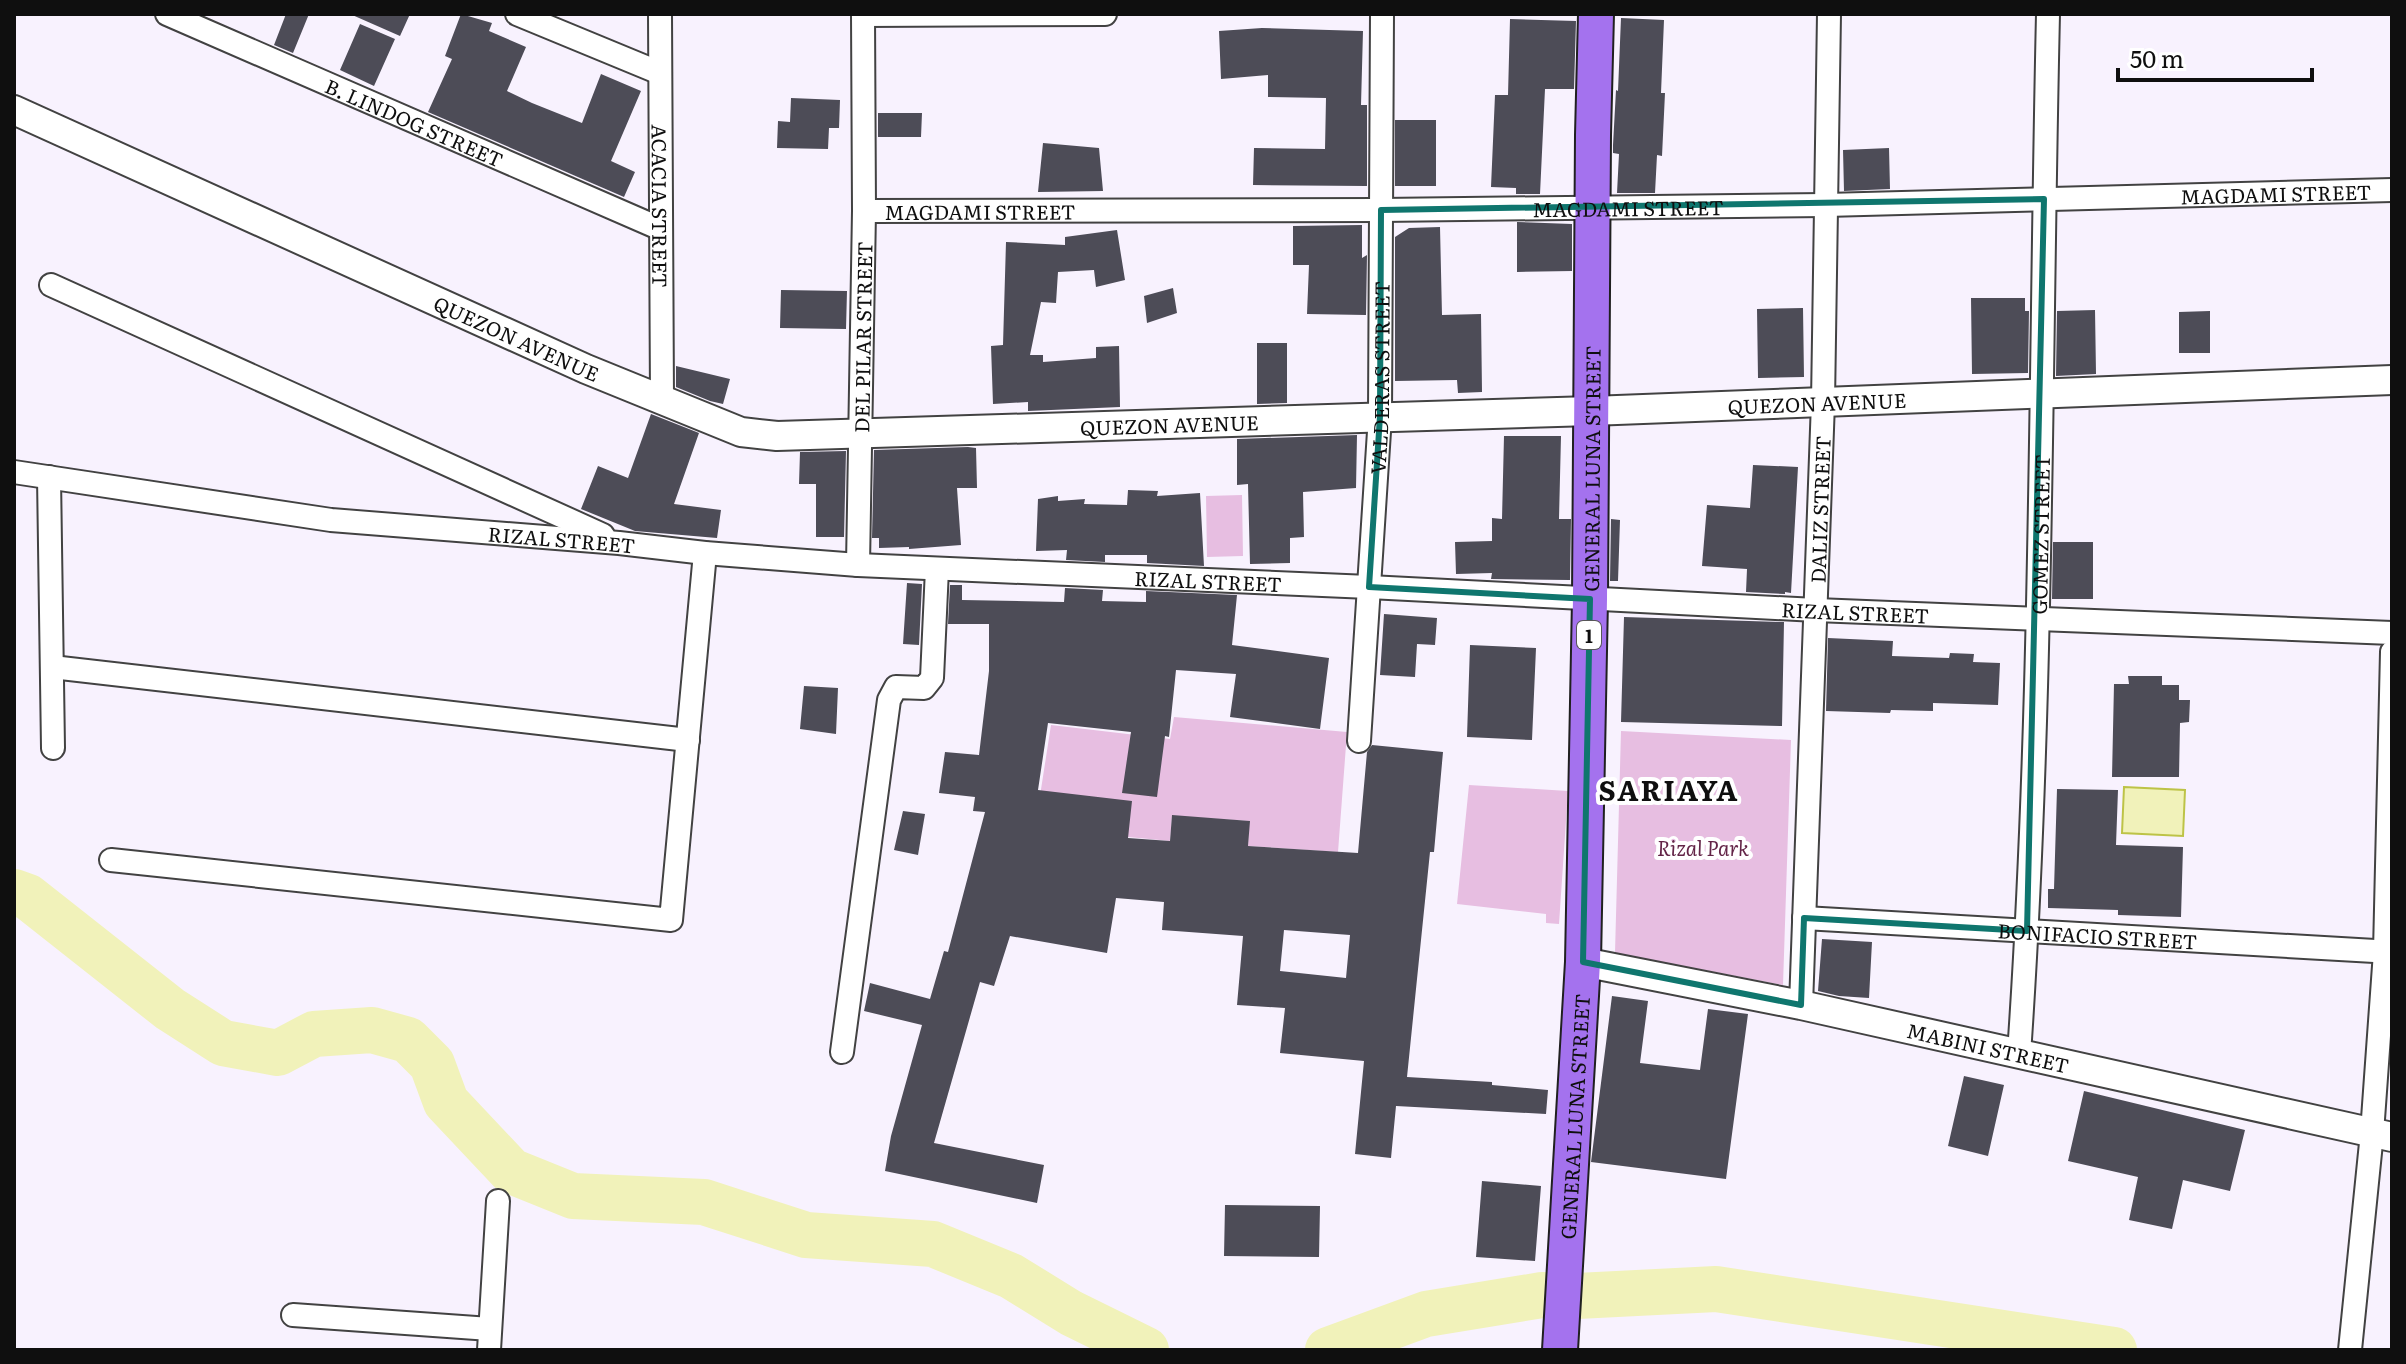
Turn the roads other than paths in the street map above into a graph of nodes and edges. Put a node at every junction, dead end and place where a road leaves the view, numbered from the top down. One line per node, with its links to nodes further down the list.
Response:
1 (167, 14): 18 (street, B. LINDOG STREET)
2 (517, 14): 10 (street)
3 (660, 14): 10 (street, ACACIA STREET)
4 (1105, 14): 9 (street)
5 (1382, 14): 16 (street, VALDERAS STREET)
6 (1596, 14): 15 (main road, GENERAL LUNA STREET / 1)
7 (1829, 14): 14 (street, DALIZ STREET)
8 (2048, 14): 13 (street, GOMEZ STREET)
9 (863, 15): 17 (street, DEL PILAR STREET)
10 (660, 73): 18 (street, ACACIA STREET)
11 (14, 110): 22 (street, QUEZON AVENUE)
12 (2392, 190): 13 (street, MAGDAMI STREET)
13 (2044, 199): 14 (street, MAGDAMI STREET); 21 (street, GOMEZ STREET)
14 (1826, 205): 15 (street, MAGDAMI STREET); 23 (street, DALIZ STREET)
15 (1593, 207): 16 (street, MAGDAMI STREET); 24 (main road, GENERAL LUNA STREET / 1)
16 (1381, 210): 17 (street, MAGDAMI STREET); 25 (street, VALDERAS STREET)
17 (864, 211): 26 (street, DEL PILAR STREET)
18 (661, 229): 22 (street, ACACIA STREET)
19 (51, 285): 28 (street)
20 (2392, 380): 21 (street, QUEZON AVENUE)
21 (2041, 393): 23 (street, QUEZON AVENUE); 35 (street, GOMEZ STREET)
22 (662, 400): 26 (street, QUEZON AVENUE)
23 (1823, 402): 24 (street, QUEZON AVENUE); 34 (street, DALIZ STREET)
24 (1591, 411): 25 (street, QUEZON AVENUE); 33 (main road, GENERAL LUNA STREET / 1)
25 (1380, 416): 26 (street, QUEZON AVENUE); 32 (street, VALDERAS STREET)
26 (860, 433): 30 (street, DEL PILAR STREET)
27 (31, 474): 28 (street, RIZAL STREET); 38 (street)
28 (619, 543): 29 (street, RIZAL STREET)
29 (705, 553): 30 (street, RIZAL STREET); 39 (street)
30 (858, 565): 31 (street, RIZAL STREET)
31 (937, 569): 32 (street, RIZAL STREET); 48 (street)
32 (1369, 587): 33 (street, RIZAL STREET); 40 (street, VALDERAS STREET)
33 (1590, 599): 34 (street, RIZAL STREET); 46 (main road, GENERAL LUNA STREET / 1)
34 (1816, 610): 35 (street, RIZAL STREET); 43 (street, DALIZ STREET)
35 (2037, 619): 36 (street, RIZAL STREET); 44 (street, GOMEZ STREET)
36 (2392, 633)
37 (2392, 652): 45 (street)
38 (52, 667): 39 (street); 41 (street)
39 (688, 740): 42 (street)
40 (1359, 741)
41 (53, 748)
42 (111, 860)
43 (1804, 918): 44 (street, BONIFACIO STREET); 47 (street, DALIZ STREET)
44 (2027, 931): 45 (street, BONIFACIO STREET); 49 (street, GOMEZ STREET)
45 (2388, 952): 50 (street)
46 (1583, 962): 47 (street, MABINI STREET); 54 (main road, GENERAL LUNA STREET / 1)
47 (1801, 1005): 49 (street, MABINI STREET)
48 (842, 1052)
49 (2019, 1054): 50 (street, MABINI STREET)
50 (2382, 1135): 55 (street)
51 (498, 1201): 53 (street)
52 (293, 1315): 53 (street)
53 (489, 1340)
54 (1560, 1350)
55 (2350, 1350)

